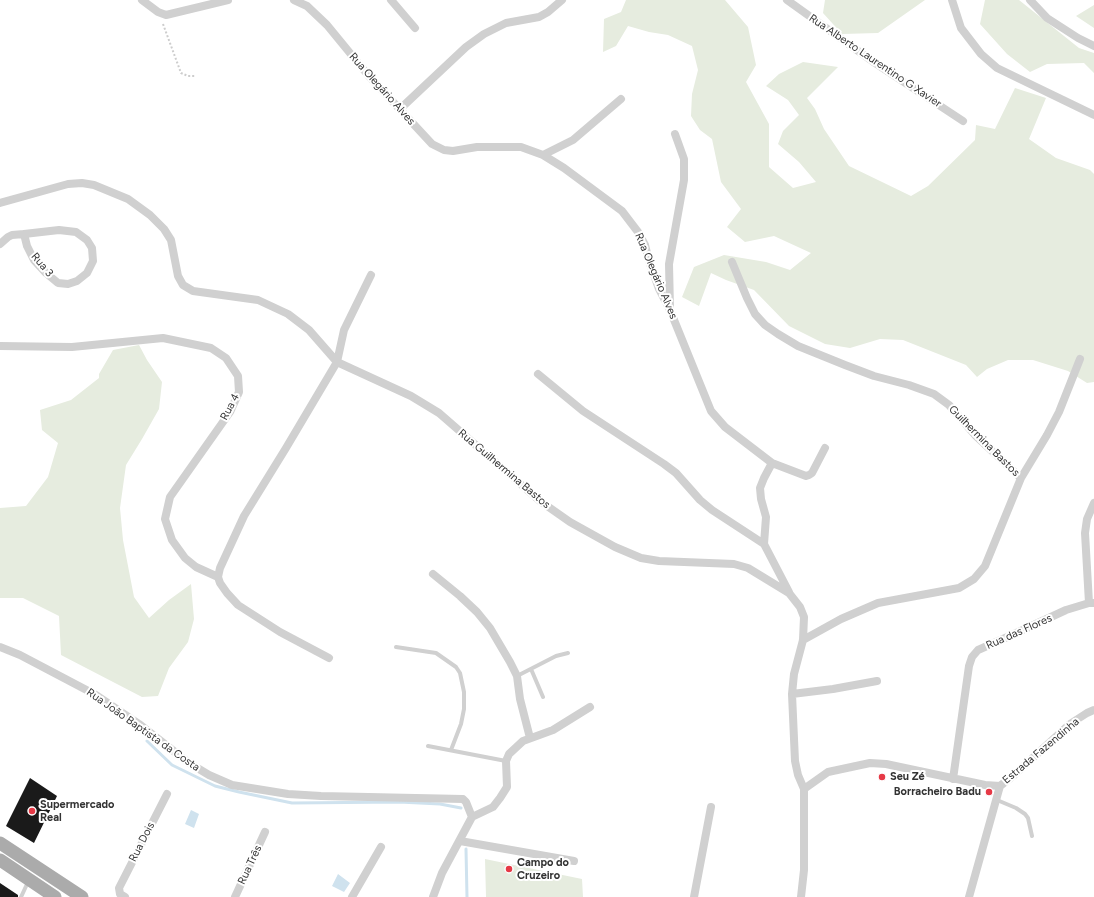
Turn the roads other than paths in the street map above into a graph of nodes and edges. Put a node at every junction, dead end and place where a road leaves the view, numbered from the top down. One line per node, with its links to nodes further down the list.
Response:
1 (142, 0): 2 (street)
2 (228, 0)
3 (294, 0): 12 (street, Rua Olegário Alves)
4 (391, 0): 9 (street)
5 (562, 0): 12 (street)
6 (787, 0): 14 (street, Rua Alberto Laurentino G Xavier)
7 (952, 0): 13 (street)
8 (1030, 0): 10 (street)
9 (415, 28)
10 (1094, 46)
11 (621, 99): 16 (street)
12 (400, 109): 16 (street, Rua Olegário Alves)
13 (1094, 115)
14 (964, 121)
15 (675, 134): 22 (street)
16 (543, 155): 22 (street, Rua Olegário Alves)
17 (0, 203): 25 (street)
18 (24, 234): 18 (street, Rua 3); 19 (street, Rua 3)
19 (0, 244)
20 (732, 262): 29 (street, Guilhermina Bastos)
21 (371, 275): 25 (street)
22 (670, 310): 28 (street, Rua Olegário Alves)
23 (0, 346): 33 (street, Rua 4)
24 (1080, 359): 29 (street)
25 (337, 362): 33 (street); 34 (street, Rua Guilhermina Bastos)
26 (538, 374): 31 (street)
27 (825, 448): 28 (street, Rua Olegário Alves)
28 (772, 463): 31 (street)
29 (1021, 478): 36 (street, Guilhermina Bastos)
30 (1094, 503): 35 (street)
31 (764, 544): 34 (street)
32 (433, 574): 42 (street)
33 (218, 577): 40 (street)
34 (790, 593): 36 (street, Rua Guilhermina Bastos)
35 (1091, 603): 52 (street, Rua das Flores)
36 (803, 640): 44 (street, Rua Guilhermina Bastos)
37 (0, 647): 58 (street, Rua João Baptista da Costa)
38 (396, 647): 50 (lane)
39 (568, 653): 41 (lane)
40 (329, 658)
41 (531, 669): 42 (lane); 45 (lane)
42 (516, 676): 48 (street)
43 (877, 681): 44 (street)
44 (792, 694): 54 (street, Rua Guilhermina Bastos)
45 (543, 697)
46 (590, 707): 48 (street)
47 (1094, 710): 53 (street, Estrada Fazendinha)
48 (530, 738): 51 (street)
49 (428, 746): 50 (lane)
50 (451, 750): 51 (lane)
51 (506, 761): 58 (street)
52 (953, 779): 53 (street, Estrada Fazendinha); 54 (street, Estrada Fazendinha)
53 (1000, 786): 56 (street)
54 (804, 789): 75 (street, Rua Guilhermina Bastos)
55 (167, 794): 67 (street, Rua Dois)
56 (996, 800): 60 (lane); 76 (street)
57 (711, 807): 74 (street)
58 (472, 817): 61 (street)
59 (265, 832): 71 (street, Rua Três)
60 (1032, 836)
61 (460, 841): 65 (street); 73 (street)
62 (0, 843): 70 (main road)
63 (381, 847): 72 (street)
64 (0, 860): 66 (main road)
65 (574, 861)
66 (29, 880): 68 (lane); 69 (main road)
67 (122, 894)
68 (21, 897)
69 (54, 897)
70 (82, 897)
71 (235, 897)
72 (352, 897)
73 (433, 897)
74 (694, 897)
75 (802, 897)
76 (969, 897)

